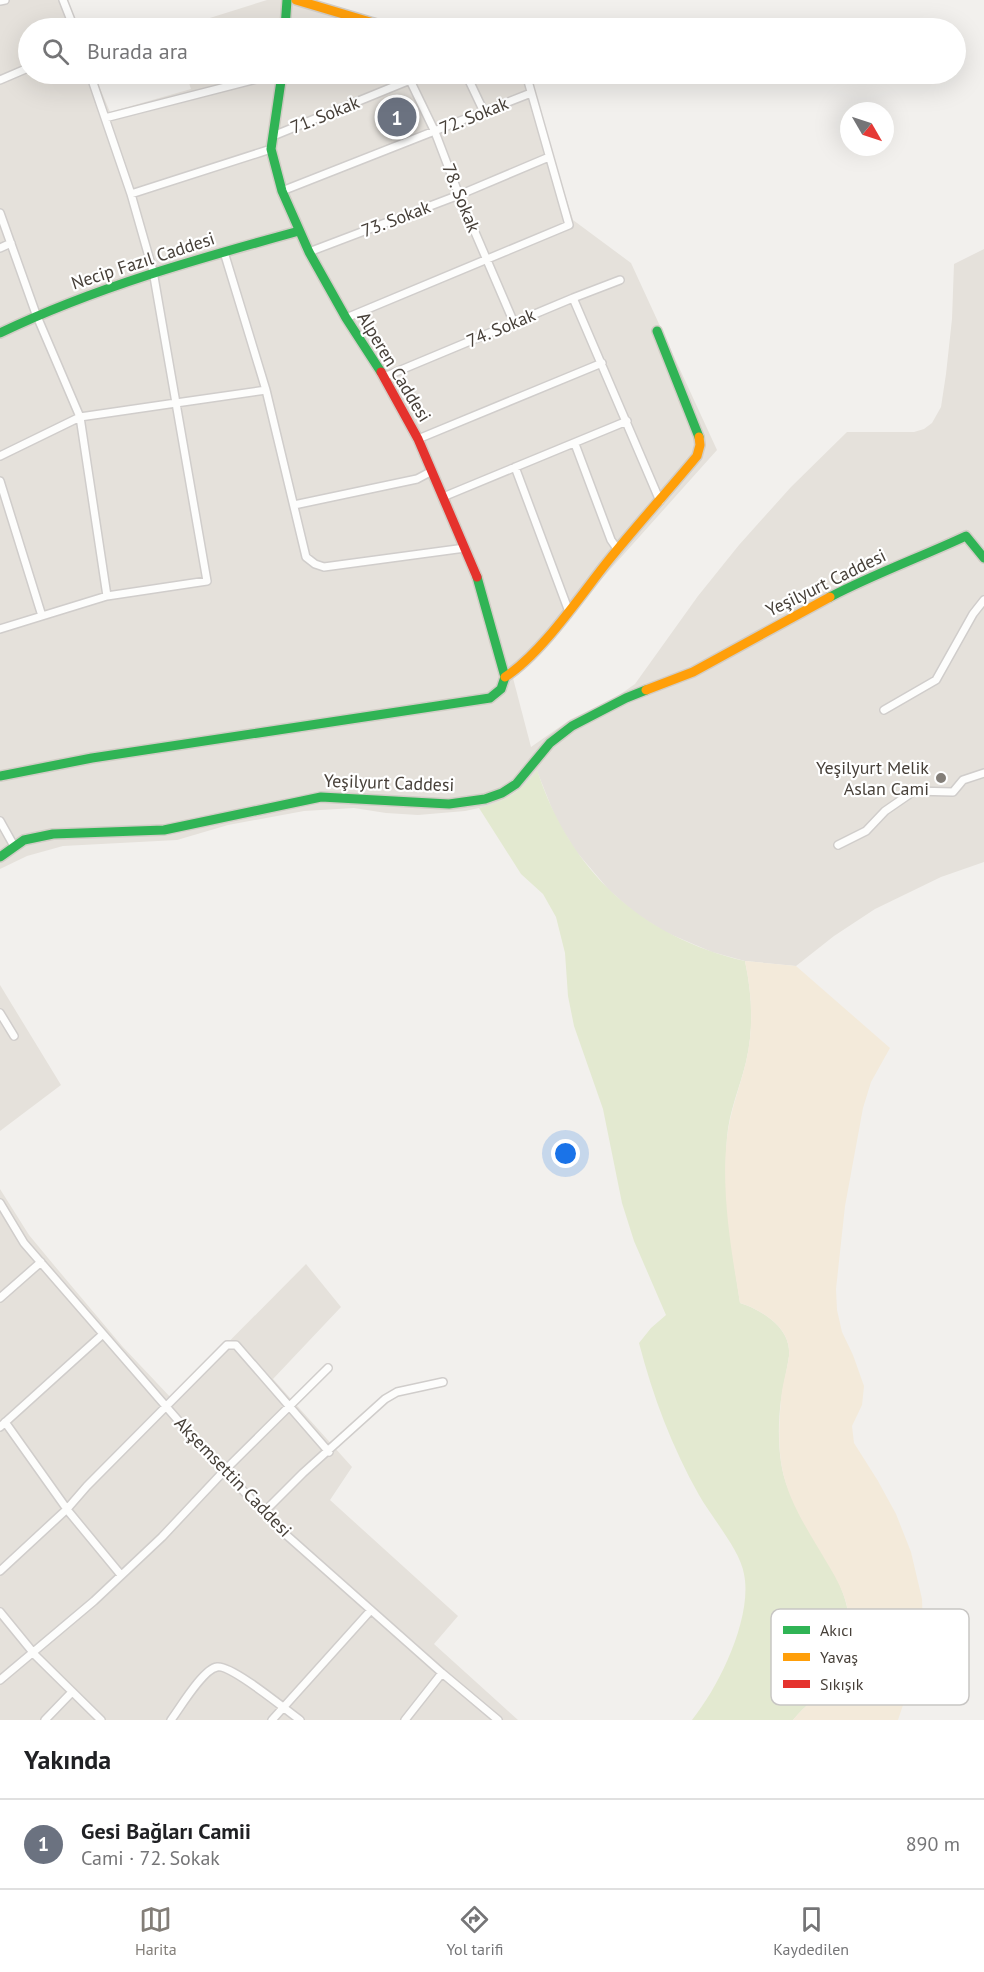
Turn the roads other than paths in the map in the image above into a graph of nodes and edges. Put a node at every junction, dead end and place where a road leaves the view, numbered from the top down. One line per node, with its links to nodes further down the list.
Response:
1 (5, 0): 5 (street)
2 (63, 0): 6 (street)
3 (287, 0): 7 (street)
4 (296, 0): 8 (street)
5 (0, 1)
6 (70, 18)
7 (286, 18)
8 (354, 18)
9 (18, 73): 10 (street)
10 (0, 81)
11 (93, 84): 20 (street)
12 (237, 84): 20 (street)
13 (281, 84): 22 (street, Alperen Caddesi)
14 (390, 84): 22 (street, 71. Sokak)
15 (412, 84): 21 (street, 78. Sokak)
16 (471, 84): 19 (street)
17 (529, 84): 18 (street)
18 (531, 93): 19 (street, 72. Sokak); 24 (street)
19 (484, 112): 21 (street, 72. Sokak)
20 (105, 118): 26 (street)
21 (435, 132): 25 (street, 72. Sokak); 27 (street, 78. Sokak)
22 (273, 136): 23 (street, Alperen Caddesi)
23 (271, 149): 25 (street, Alperen Caddesi); 26 (street)
24 (549, 157): 27 (street, 73. Sokak); 34 (street)
25 (282, 191): 29 (street, Alperen Caddesi)
26 (130, 194): 35 (street)
27 (459, 195): 33 (street, 73. Sokak); 34 (street, 78. Sokak)
28 (0, 213): 30 (street)
29 (299, 231): 32 (street, Necip Fazıl Caddesi); 33 (street, Alperen Caddesi)
30 (11, 243): 31 (street); 38 (street)
31 (0, 248)
32 (224, 252): 35 (street, Necip Fazıl Caddesi); 45 (street)
33 (309, 252): 39 (street, Alperen Caddesi)
34 (487, 260): 39 (street); 40 (street, 78. Sokak)
35 (153, 271): 38 (street, Necip Fazıl Caddesi); 46 (street)
36 (620, 280): 37 (street, 74. Sokak)
37 (573, 298): 40 (street, 74. Sokak); 43 (street)
38 (36, 314): 42 (street, Necip Fazıl Caddesi); 47 (street)
39 (346, 318): 44 (street, Alperen Caddesi)
40 (514, 323): 44 (street, 74. Sokak)
41 (657, 331): 56 (street)
42 (0, 333)
43 (602, 363): 48 (street); 49 (street)
44 (384, 378): 49 (street, Alperen Caddesi)
45 (266, 390): 46 (street); 57 (street)
46 (176, 403): 47 (street); 61 (street)
47 (80, 417): 51 (street); 61 (street)
48 (627, 421): 50 (street); 56 (street)
49 (418, 440): 53 (street, Alperen Caddesi)
50 (575, 444): 52 (street); 59 (street)
51 (0, 456)
52 (515, 467): 55 (street); 63 (street)
53 (432, 471): 55 (street, Alperen Caddesi); 57 (street)
54 (0, 481): 64 (street)
55 (443, 497): 58 (street, Alperen Caddesi)
56 (660, 501): 59 (street)
57 (294, 505): 58 (street)
58 (465, 548): 66 (street, Alperen Caddesi)
59 (618, 550): 63 (street)
60 (984, 558): 72 (street, Yeşilyurt Caddesi)
61 (107, 596): 64 (street)
62 (984, 600): 67 (street)
63 (568, 609): 66 (street)
64 (42, 616): 65 (street)
65 (0, 629)
66 (505, 676): 69 (street)
67 (884, 710)
68 (984, 773): 71 (street)
69 (0, 776)
70 (0, 821): 72 (street)
71 (838, 845)
72 (14, 846): 73 (street, Yeşilyurt Caddesi)
73 (0, 857)
74 (0, 1013): 75 (street)
75 (14, 1036)
76 (0, 1203): 77 (street, Akşemsettin Caddesi)
77 (41, 1262): 78 (street); 79 (street, Akşemsettin Caddesi)
78 (0, 1298)
79 (103, 1334): 82 (street, Akşemsettin Caddesi); 84 (street)
80 (328, 1368): 83 (street)
81 (443, 1382): 85 (street)
82 (165, 1406): 83 (street); 86 (street, Akşemsettin Caddesi); 87 (street)
83 (290, 1407): 85 (street); 86 (street)
84 (2, 1424): 87 (street)
85 (329, 1452): 88 (street)
86 (224, 1471): 88 (street, Akşemsettin Caddesi); 90 (street)
87 (67, 1509): 89 (street); 90 (street)
88 (264, 1512): 91 (street, Akşemsettin Caddesi)
89 (0, 1571)
90 (121, 1575): 93 (street)
91 (371, 1610): 94 (street, Akşemsettin Caddesi); 97 (street)
92 (0, 1612): 93 (street)
93 (34, 1652): 95 (street); 96 (street)
94 (442, 1673): 103 (street); 104 (street, Akşemsettin Caddesi)
95 (0, 1680)
96 (72, 1692): 98 (street); 99 (street)
97 (283, 1707): 100 (street); 101 (street); 102 (street)
98 (45, 1720)
99 (100, 1720)
100 (171, 1720)
101 (272, 1720)
102 (300, 1720)
103 (405, 1720)
104 (498, 1720)

